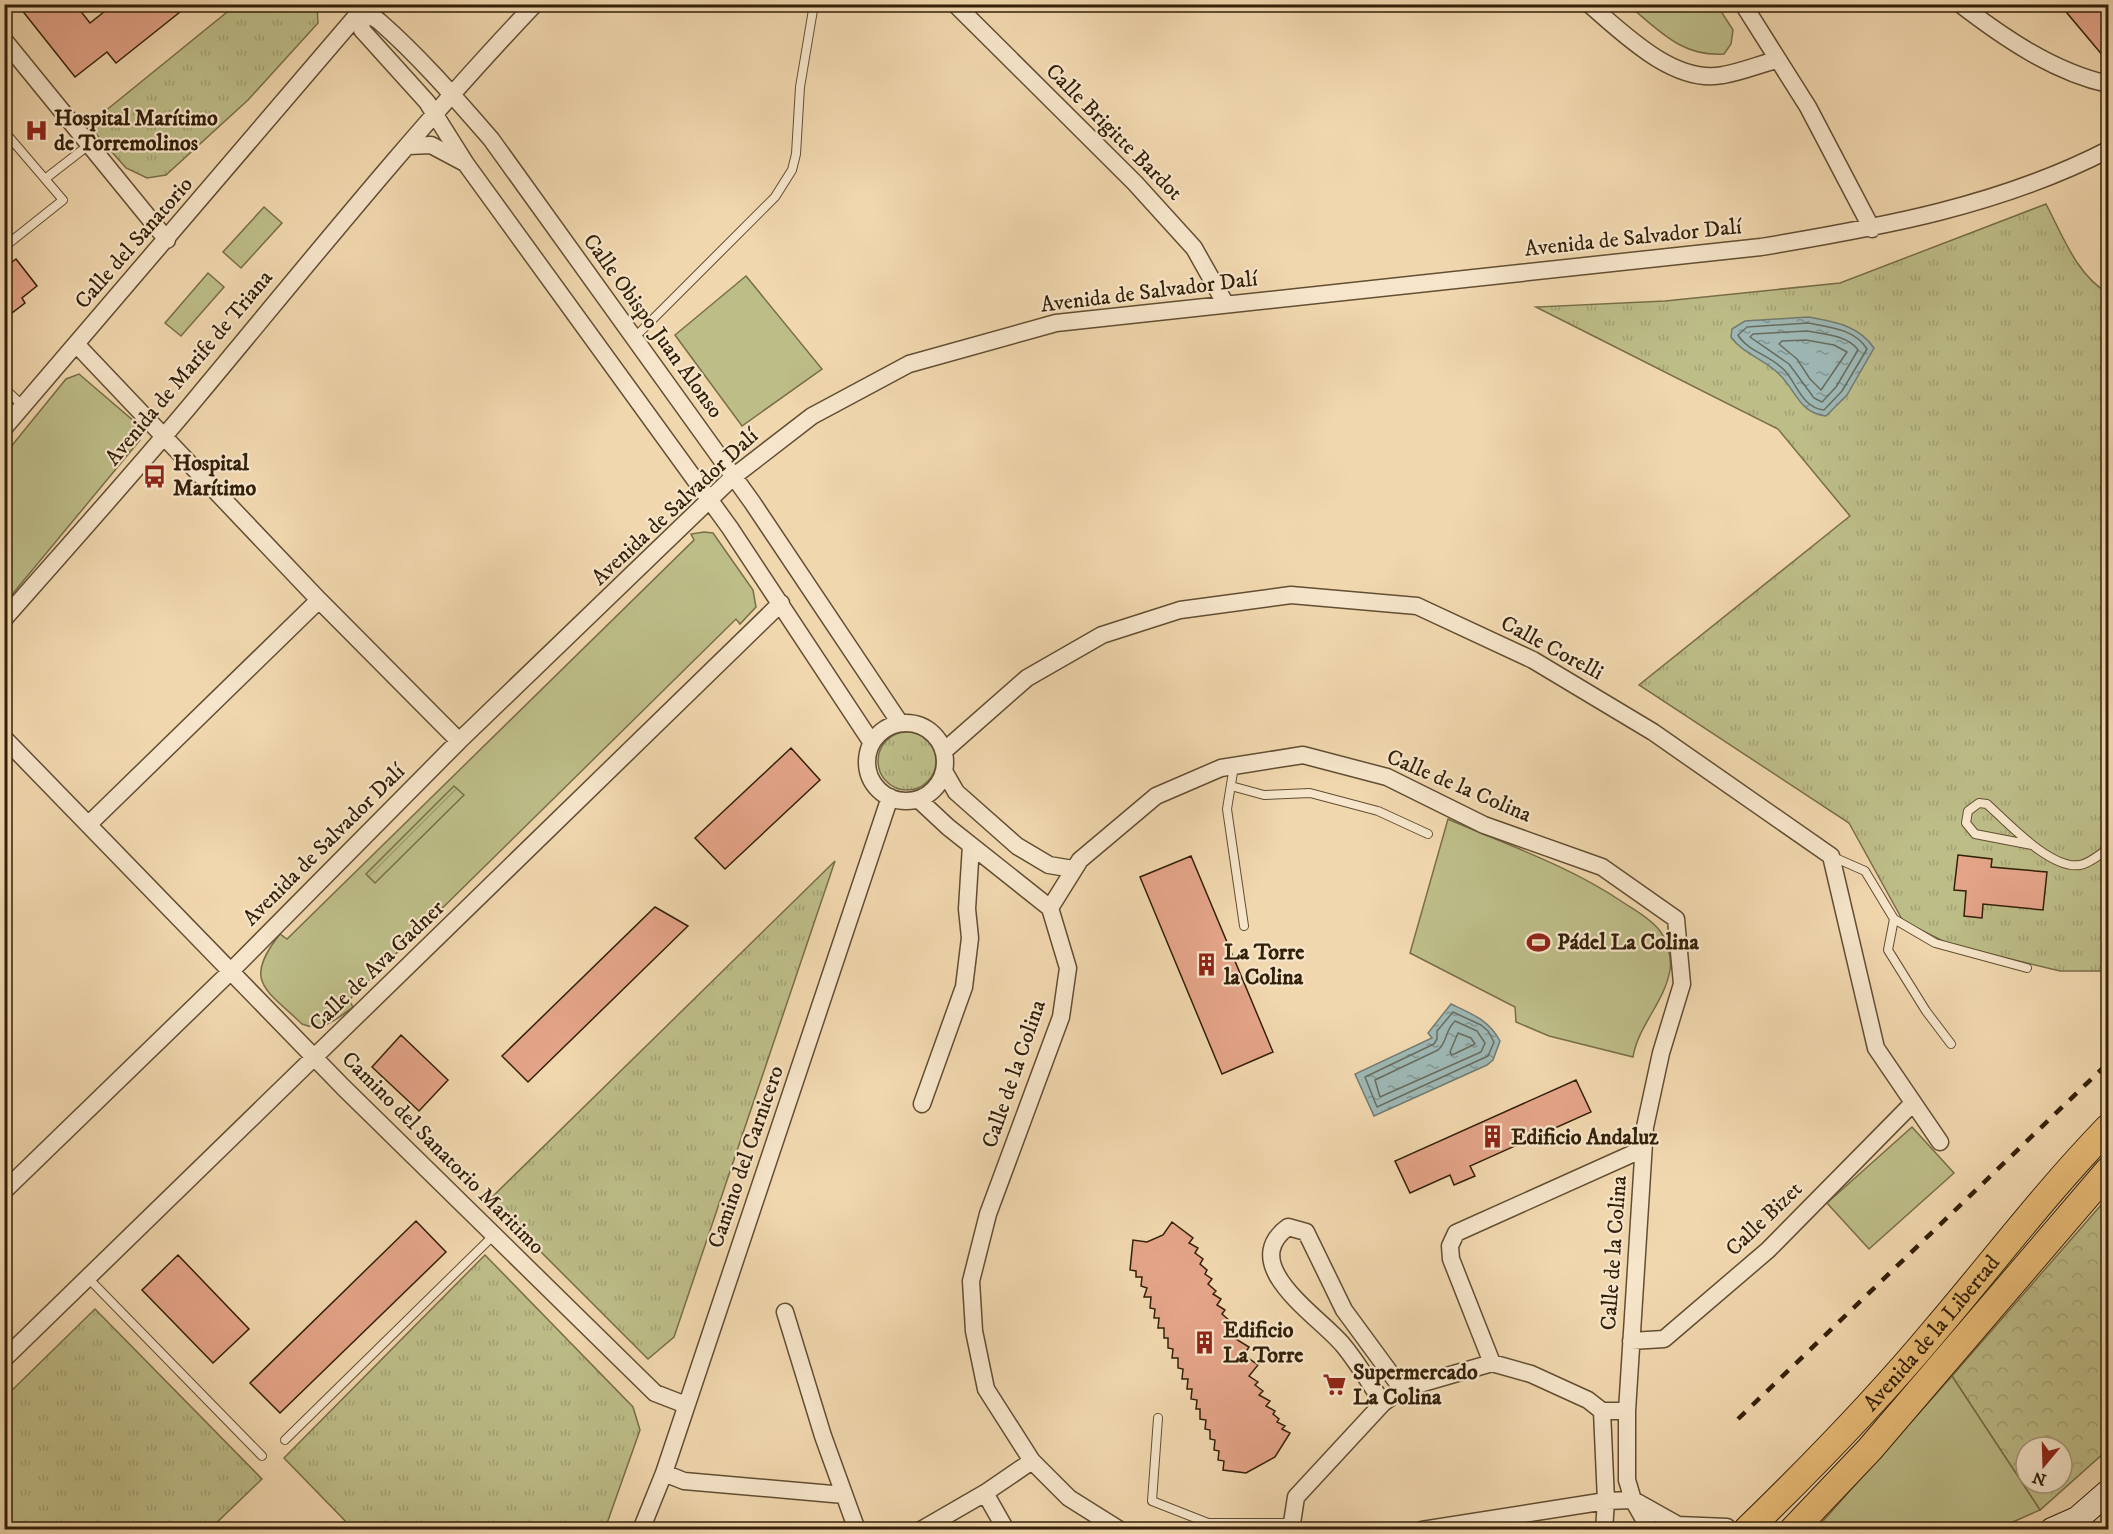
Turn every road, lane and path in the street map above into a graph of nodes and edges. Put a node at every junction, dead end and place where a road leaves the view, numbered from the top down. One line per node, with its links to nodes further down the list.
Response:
1 (535, 4): 11 (street, Avenida de Marife de Triana)
2 (814, 4): 23 (lane)
3 (955, 4): 22 (street, Calle Brigitte Bardot)
4 (1589, 4): 9 (street)
5 (1743, 4): 9 (street)
6 (1959, 4): 10 (street)
7 (360, 7): 11 (street, Calle Obispo Juan Alonso); 12 (street); 20 (street, Calle del Sanatorio)
8 (4, 40): 14 (street)
9 (1776, 60): 19 (street)
10 (2109, 84)
11 (452, 94): 12 (street, Avenida de Marife de Triana); 23 (street, Calle Obispo Juan Alonso)
12 (435, 114): 15 (street, Avenida de Marife de Triana); 17 (street)
13 (4, 131): 18 (lane)
14 (90, 144): 18 (lane); 20 (street)
15 (408, 146): 17 (street); 28 (street, Avenida de Marife de Triana)
16 (2109, 150): 19 (street, Avenida de Salvador Dalí)
17 (466, 164): 30 (street)
18 (45, 179): 21 (lane)
19 (1872, 229): 22 (street, Avenida de Salvador Dalí)
20 (167, 240): 24 (street, Calle del Sanatorio)
21 (4, 246)
22 (1226, 303): 29 (street, Avenida de Salvador Dalí)
23 (634, 338): 29 (street, Calle Obispo Juan Alonso)
24 (76, 344): 26 (street, Calle del Sanatorio); 28 (street)
25 (4, 388): 26 (lane)
26 (23, 406): 27 (street, Calle del Sanatorio)
27 (4, 428)
28 (164, 436): 31 (street); 33 (street, Avenida de Marife de Triana)
29 (733, 477): 30 (street, Avenida de Salvador Dalí); 34 (street, Calle Obispo Juan Alonso)
30 (710, 500): 32 (street); 36 (street, Avenida de Salvador Dalí)
31 (320, 600): 36 (street); 44 (street)
32 (781, 603): 37 (street); 57 (street, Calle de Ava Gadner)
33 (4, 619)
34 (900, 723): 37 (street); 38 (street)
35 (4, 738): 44 (street, Camino del Sanatorio Maritimo)
36 (459, 741): 55 (street, Avenida de Salvador Dalí)
37 (872, 743): 42 (street)
38 (944, 751): 40 (street); 49 (street, Calle Corelli)
39 (1234, 766): 41 (lane); 50 (street, Calle de la Colina); 62 (street, Calle de la Colina)
40 (944, 771): 43 (street); 50 (street)
41 (1231, 786): 45 (lane); 53 (lane)
42 (890, 797): 43 (street); 73 (street, Camino del Carnicero)
43 (918, 799): 46 (street)
44 (90, 823): 55 (street, Camino del Sanatorio Maritimo)
45 (1428, 834)
46 (971, 845): 51 (street); 59 (street)
47 (2032, 845): 47 (lane); 48 (lane)
48 (2109, 849)
49 (1831, 855): 52 (lane); 58 (street)
50 (1074, 869): 51 (street, Calle de la Colina)
51 (1050, 908): 79 (street, Calle de la Colina)
52 (1894, 919): 54 (lane); 56 (lane)
53 (1244, 926)
54 (2027, 969)
55 (230, 972): 57 (street, Camino del Sanatorio Maritimo); 64 (street, Avenida de Salvador Dalí)
56 (1952, 1044)
57 (315, 1058): 65 (street, Camino del Sanatorio Maritimo); 66 (street, Calle de Ava Gadner)
58 (1913, 1103): 61 (street); 68 (street, Calle Bizet)
59 (922, 1104)
60 (2109, 1128): 89 (main road, Avenida de la Libertad)
61 (1940, 1142)
62 (1643, 1149): 68 (street, Calle de la Colina); 70 (street)
63 (2109, 1171): 98 (main road, Avenida de la Libertad)
64 (4, 1191)
65 (494, 1235): 73 (street, Camino del Sanatorio Maritimo); 77 (lane)
66 (89, 1279): 69 (street, Calle de Ava Gadner); 78 (lane)
67 (785, 1312): 83 (street)
68 (1631, 1341): 75 (street, Calle de la Colina)
69 (4, 1359)
70 (1492, 1363): 71 (street); 74 (street)
71 (1402, 1389): 72 (street); 72 (street)
72 (1383, 1402): 88 (street)
73 (687, 1405): 80 (street, Camino del Carnicero)
74 (1602, 1411): 75 (street); 85 (street)
75 (1627, 1411): 84 (street, Calle de la Colina)
76 (1158, 1418): 88 (lane)
77 (285, 1440)
78 (262, 1456)
79 (1032, 1461): 82 (street); 94 (street, Calle de la Colina)
80 (664, 1473): 83 (street); 90 (street, Camino del Carnicero)
81 (2109, 1492): 87 (main road)
82 (985, 1493): 92 (street); 93 (street)
83 (844, 1495): 91 (street)
84 (1634, 1500): 85 (street); 89 (street); 97 (street, Calle de la Colina)
85 (1606, 1501): 95 (street); 96 (street)
86 (2109, 1518): 87 (main road)
87 (2077, 1519): 99 (main road)
88 (1294, 1526)
89 (1732, 1529)
90 (642, 1530)
91 (857, 1530)
92 (921, 1530)
93 (1006, 1530)
94 (1120, 1530)
95 (1422, 1530)
96 (1604, 1530)
97 (1650, 1530)
98 (1793, 1530)
99 (2052, 1530)

